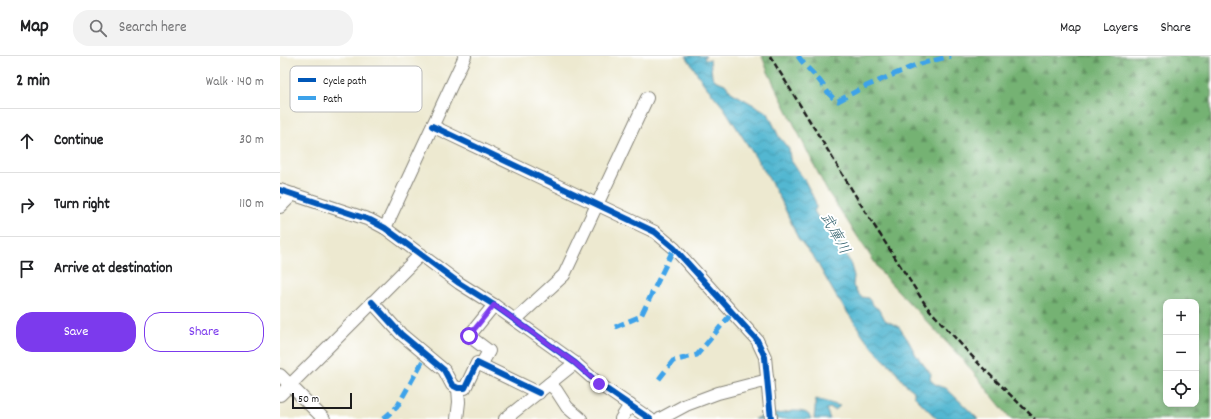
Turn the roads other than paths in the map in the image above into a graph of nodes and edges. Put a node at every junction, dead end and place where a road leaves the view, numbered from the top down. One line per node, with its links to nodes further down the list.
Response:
1 (465, 56): 3 (street)
2 (646, 98): 6 (street)
3 (432, 126): 6 (street); 8 (street)
4 (280, 190): 5 (street)
5 (294, 194): 7 (street); 8 (street)
6 (597, 205): 12 (street); 17 (street)
7 (280, 207)
8 (385, 228): 9 (street)
9 (421, 254): 10 (street); 11 (street)
10 (372, 302): 18 (street); 19 (street)
11 (494, 305): 12 (street); 14 (street)
12 (515, 320): 13 (street)
13 (575, 363): 16 (street); 22 (street)
14 (481, 365): 19 (street); 20 (street)
15 (280, 375): 18 (street)
16 (549, 384): 20 (street); 26 (street)
17 (768, 384): 29 (street); 30 (street)
18 (290, 385): 21 (street); 23 (street)
19 (458, 388): 24 (street)
20 (538, 393): 25 (street)
21 (280, 395)
22 (630, 405): 27 (street); 28 (street)
23 (324, 419)
24 (457, 419)
25 (505, 419)
26 (581, 419)
27 (621, 419)
28 (650, 419)
29 (660, 419)
30 (771, 419)

